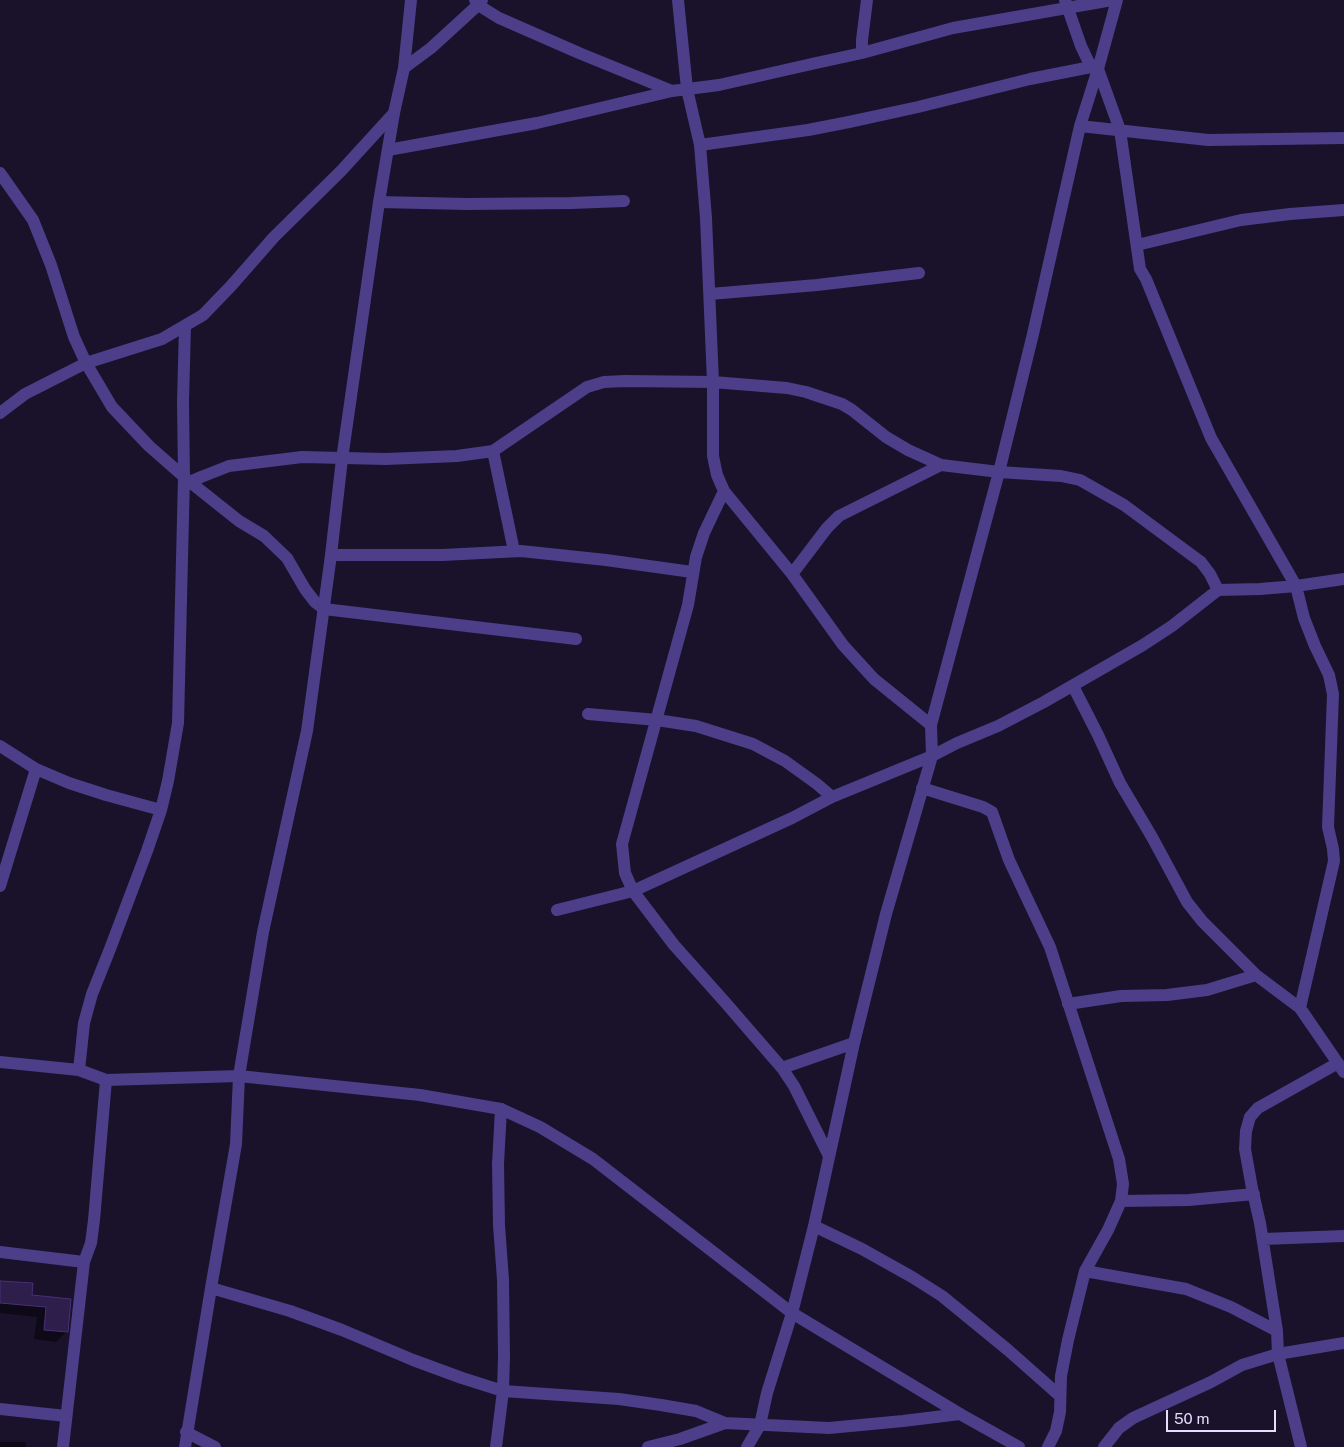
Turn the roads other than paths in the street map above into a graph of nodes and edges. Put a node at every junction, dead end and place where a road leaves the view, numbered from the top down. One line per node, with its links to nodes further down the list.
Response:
1 (411, 0): 9 (street)
2 (678, 0): 11 (street)
3 (868, 0): 8 (street)
4 (1112, 0): 7 (street)
5 (1117, 0): 10 (street)
6 (478, 2): 9 (street); 12 (street)
7 (1066, 4): 8 (street); 10 (street)
8 (862, 53): 11 (street)
9 (404, 68): 13 (street)
10 (1094, 68): 14 (street); 15 (street); 17 (street)
11 (687, 89): 12 (street); 17 (street)
12 (672, 91): 18 (street)
13 (394, 113): 18 (street); 26 (street)
14 (1080, 126): 15 (street); 33 (street)
15 (1120, 130): 16 (street); 23 (street)
16 (1344, 138)
17 (700, 145): 25 (street)
18 (388, 150): 21 (street)
19 (0, 173): 27 (street)
20 (624, 201): 21 (street)
21 (379, 202): 31 (street)
22 (1344, 210): 23 (street)
23 (1137, 246): 41 (street)
24 (919, 273): 25 (street)
25 (710, 294): 28 (street)
26 (185, 326): 27 (street); 34 (street)
27 (86, 363): 29 (street); 34 (street)
28 (713, 382): 30 (street); 32 (street); 35 (street)
29 (0, 413)
30 (493, 451): 31 (street); 36 (street)
31 (342, 458): 34 (street); 37 (street)
32 (941, 465): 33 (street); 39 (street)
33 (999, 472): 42 (street); 48 (street)
34 (187, 480): 43 (street); 54 (street)
35 (724, 491): 38 (street); 39 (street)
36 (514, 551): 37 (street); 38 (street)
37 (331, 555): 43 (street)
38 (692, 572): 47 (street)
39 (792, 574): 48 (street)
40 (1344, 579): 41 (street)
41 (1296, 586): 42 (street); 60 (street)
42 (1218, 590): 45 (street)
43 (324, 609): 44 (street); 66 (street)
44 (576, 639)
45 (1073, 686): 50 (street); 58 (street)
46 (588, 714): 47 (street)
47 (657, 720): 53 (street); 56 (street)
48 (931, 725): 50 (street)
49 (0, 746): 51 (street)
50 (932, 756): 52 (street); 53 (street)
51 (36, 769): 54 (street); 55 (street)
52 (922, 788): 59 (street); 61 (street)
53 (832, 797): 56 (street)
54 (160, 810): 65 (street)
55 (0, 886)
56 (633, 891): 57 (street); 63 (street)
57 (557, 910)
58 (1256, 975): 59 (street); 60 (street)
59 (1068, 1004): 71 (street)
60 (1300, 1008): 64 (street)
61 (854, 1043): 63 (street); 69 (street)
62 (0, 1062): 65 (street)
63 (782, 1068): 69 (street)
64 (1341, 1068): 70 (street)
65 (79, 1070): 67 (street)
66 (239, 1076): 67 (street); 68 (street); 78 (street)
67 (106, 1080): 76 (street)
68 (501, 1109): 79 (street); 83 (street)
69 (828, 1154): 72 (street)
70 (1254, 1194): 71 (street); 74 (street)
71 (1121, 1201): 77 (street)
72 (814, 1226): 79 (street); 84 (street)
73 (1344, 1236): 74 (street)
74 (1263, 1239): 80 (street)
75 (0, 1252): 76 (street)
76 (84, 1262): 87 (street)
77 (1085, 1272): 80 (street); 84 (street)
78 (211, 1288): 83 (street); 90 (street)
79 (792, 1313): 86 (street); 89 (street)
80 (1277, 1331): 82 (street)
81 (1344, 1343): 82 (street)
82 (1278, 1354): 99 (street); 100 (street)
83 (503, 1391): 88 (street); 94 (street)
84 (1060, 1396): 98 (street)
85 (0, 1409): 87 (street)
86 (960, 1414): 89 (street); 97 (street)
87 (66, 1416): 91 (street)
88 (725, 1423): 89 (street); 95 (street)
89 (760, 1425): 96 (street)
90 (186, 1432): 92 (street); 93 (street)
91 (63, 1447)
92 (185, 1447)
93 (215, 1447)
94 (496, 1447)
95 (648, 1447)
96 (747, 1447)
97 (1019, 1447)
98 (1048, 1447)
99 (1104, 1447)
100 (1302, 1447)

